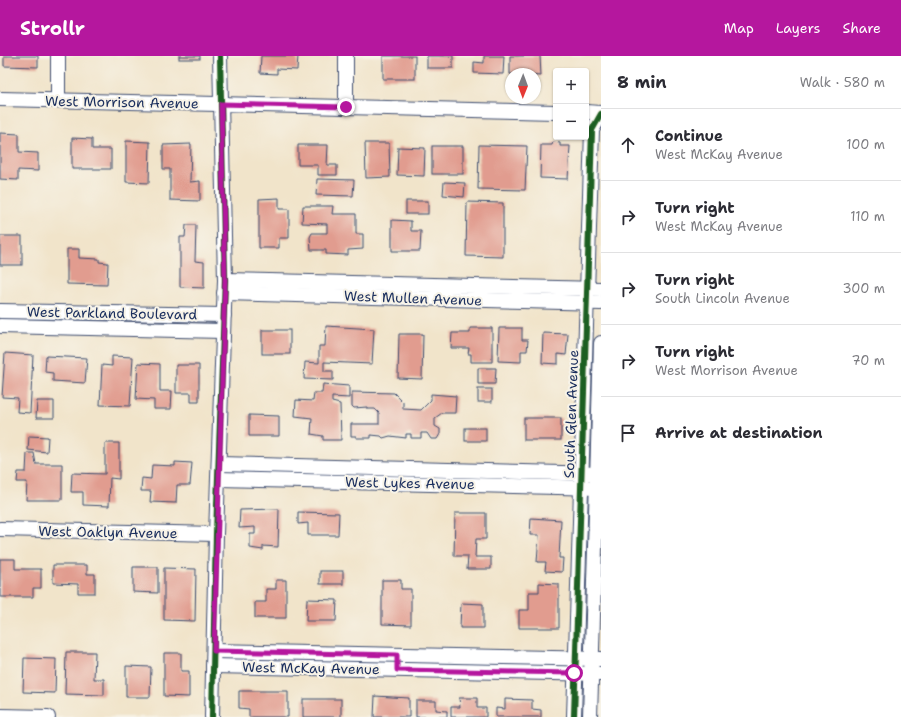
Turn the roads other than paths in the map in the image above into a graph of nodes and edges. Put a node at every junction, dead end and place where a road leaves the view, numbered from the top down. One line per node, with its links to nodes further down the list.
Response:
1 (58, 56): 5 (street)
2 (220, 56): 6 (street)
3 (346, 56): 7 (street)
4 (0, 99): 5 (street, West Morrison Avenue)
5 (58, 100): 6 (street, West Morrison Avenue)
6 (221, 104): 7 (street, West Morrison Avenue); 11 (street)
7 (346, 107): 8 (street, West Morrison Avenue)
8 (553, 112)
9 (589, 112): 10 (street)
10 (601, 113): 12 (street, South Glen Avenue)
11 (225, 287): 12 (street, West Mullen Avenue); 14 (street, West Mullen Avenue); 17 (street)
12 (586, 288): 13 (street, West Mullen Avenue); 14 (street, South Glen Avenue)
13 (601, 288)
14 (586, 303): 15 (street, West Mullen Avenue); 24 (street, South Glen Avenue)
15 (601, 304)
16 (0, 312): 17 (street, West Parkland Boulevard)
17 (224, 315): 19 (street)
18 (0, 326): 19 (street, West Parkland Boulevard)
19 (223, 331): 21 (street)
20 (601, 343): 22 (street, South Glen Avenue)
21 (219, 464): 23 (street); 24 (street, West Lykes Avenue)
22 (599, 474): 24 (street, West Lykes Avenue); 25 (street, South Glen Avenue)
23 (219, 479): 24 (street, West Lykes Avenue); 27 (street)
24 (580, 480): 25 (street, West Lykes Avenue); 30 (street, South Glen Avenue)
25 (599, 488): 31 (street, South Glen Avenue)
26 (0, 529): 27 (street, West Oaklyn Avenue)
27 (216, 534): 28 (street)
28 (214, 651): 29 (street, West McKay Avenue); 32 (street)
29 (397, 655): 30 (street, West McKay Avenue); 33 (street)
30 (575, 658): 31 (street, West McKay Avenue); 34 (street, South Glen Avenue)
31 (597, 659): 35 (street, South Glen Avenue)
32 (213, 666): 33 (street, West McKay Avenue); 38 (street)
33 (397, 670): 34 (street, West McKay Avenue)
34 (574, 673): 35 (street, West McKay Avenue); 39 (street, South Glen Avenue)
35 (596, 674): 40 (street, South Glen Avenue)
36 (0, 716): 37 (street)
37 (48, 717)
38 (212, 717)
39 (574, 717)
40 (590, 717)

